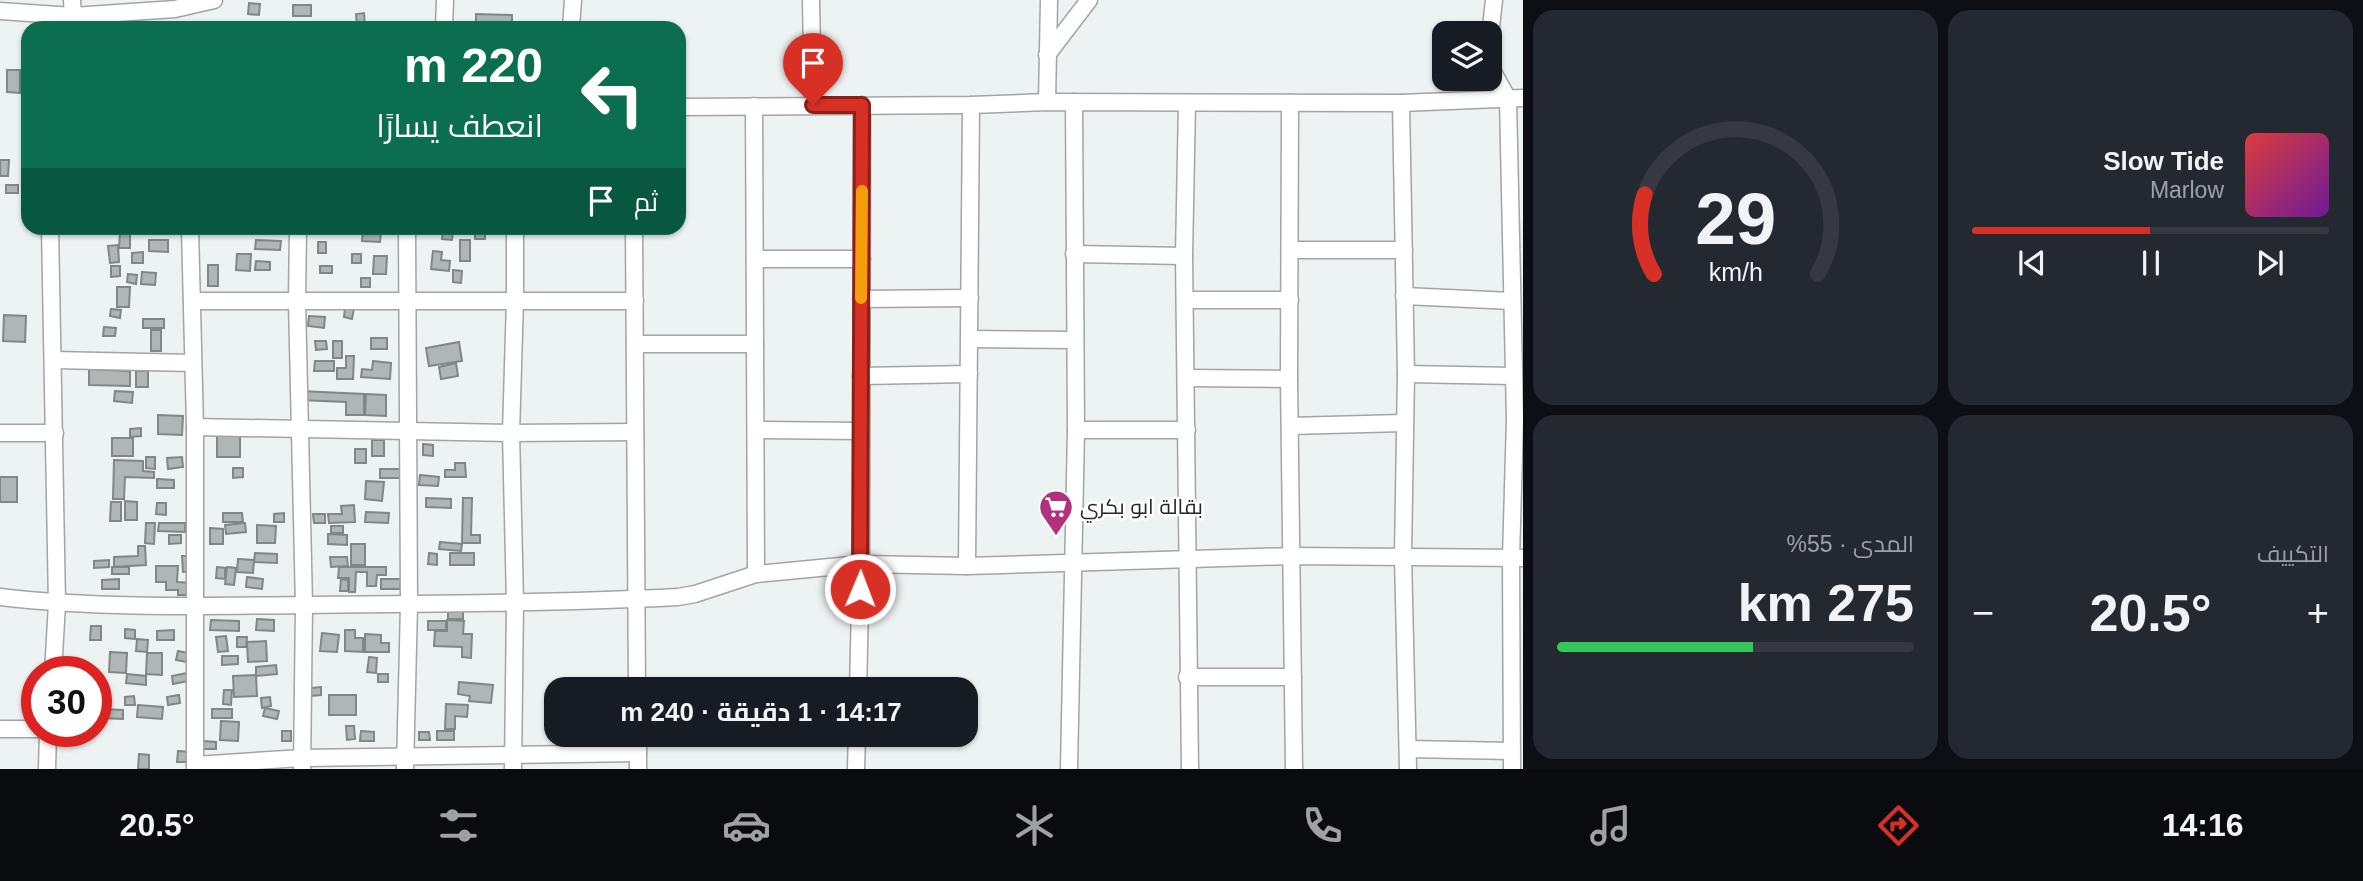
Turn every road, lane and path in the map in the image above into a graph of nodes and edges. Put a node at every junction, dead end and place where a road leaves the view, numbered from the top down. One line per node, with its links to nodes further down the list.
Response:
1 (445, 0): 11 (street)
2 (573, 0): 12 (street)
3 (811, 0): 22 (street)
4 (1049, 0): 13 (street)
5 (1088, 0): 13 (street)
6 (1483, 0): 8 (street)
7 (207, 1): 10 (street)
8 (1494, 7)
9 (0, 11): 10 (street)
10 (73, 15)
11 (444, 21)
12 (572, 21)
13 (1047, 55): 16 (street)
14 (1502, 82): 15 (street)
15 (1515, 99): 20 (street); 34 (street)
16 (1047, 102): 17 (street); 21 (street)
17 (1073, 102): 18 (street); 35 (street)
18 (1187, 103): 19 (street); 36 (street)
19 (1290, 103): 20 (street); 32 (street)
20 (1401, 103): 33 (street)
21 (971, 104): 23 (street); 40 (street)
22 (813, 105): 23 (street); 24 (street)
23 (862, 105): 38 (street)
24 (754, 106): 25 (street); 37 (street)
25 (686, 107)
26 (50, 235): 54 (street)
27 (190, 235): 46 (street)
28 (298, 235): 49 (street)
29 (407, 235): 42 (street)
30 (514, 235): 43 (street)
31 (634, 235): 47 (street)
32 (1291, 250): 33 (street); 45 (street)
33 (1404, 250): 39 (street)
34 (1518, 252): 48 (street)
35 (1074, 254): 36 (street); 51 (street)
36 (1184, 256): 44 (street)
37 (755, 259): 38 (street); 53 (street)
38 (862, 259): 41 (street)
39 (1404, 296): 48 (street); 57 (street)
40 (970, 298): 41 (street); 50 (street)
41 (861, 299): 58 (street)
42 (406, 300): 43 (street); 49 (street); 67 (street)
43 (515, 300): 47 (street); 75 (street)
44 (1186, 300): 45 (street); 60 (street)
45 (1290, 300): 61 (street)
46 (192, 301): 49 (street); 55 (street)
47 (635, 301): 52 (street)
48 (1512, 301): 59 (street)
49 (297, 302): 66 (street)
50 (970, 339): 51 (street); 56 (street)
51 (1074, 340): 69 (street)
52 (635, 344): 53 (street); 73 (street)
53 (755, 344): 68 (street)
54 (54, 360): 55 (street); 74 (street)
55 (193, 363): 65 (street)
56 (969, 374): 58 (street); 82 (street)
57 (1406, 374): 59 (street); 63 (street)
58 (861, 376): 71 (street)
59 (1513, 376): 62 (street)
60 (1186, 378): 61 (street); 70 (street)
61 (1289, 379): 64 (street)
62 (1519, 419): 79 (street)
63 (1404, 423): 64 (street); 77 (street)
64 (1290, 426): 76 (street)
65 (195, 427): 66 (street); 90 (street)
66 (299, 430): 67 (street); 88 (street)
67 (408, 430): 75 (street); 89 (street)
68 (756, 430): 71 (street); 83 (street)
69 (1076, 430): 70 (street); 80 (street)
70 (1187, 430): 78 (street)
71 (861, 431): 81 (street)
72 (0, 432): 74 (street)
73 (635, 432): 75 (street); 85 (street)
74 (55, 433): 87 (street)
75 (511, 433): 86 (street)
76 (1292, 556): 77 (street); 78 (street); 95 (street)
77 (1404, 556): 79 (street); 100 (street)
78 (1186, 558): 80 (street); 94 (street)
79 (1517, 558): 101 (street)
80 (1074, 563): 82 (street); 109 (street)
81 (861, 564): 82 (street); 83 (street); 93 (street)
82 (967, 566)
83 (756, 574): 85 (street)
84 (0, 597): 87 (street)
85 (635, 599): 86 (street); 92 (street)
86 (514, 602): 89 (street); 104 (street)
87 (57, 604): 90 (street); 91 (street)
88 (304, 605): 89 (street); 90 (street); 105 (street)
89 (409, 605): 103 (street)
90 (195, 607): 106 (street)
91 (53, 656)
92 (637, 677)
93 (858, 677)
94 (1187, 677): 95 (street); 110 (street)
95 (1293, 677): 111 (street)
96 (0, 729): 97 (street)
97 (21, 729)
98 (48, 747): 107 (street)
99 (857, 747): 108 (street)
100 (1408, 749): 101 (street); 112 (street)
101 (1511, 751): 113 (street)
102 (638, 761): 104 (street)
103 (405, 762): 104 (street); 105 (street)
104 (513, 762)
105 (302, 763): 106 (street)
106 (195, 767)
107 (47, 769)
108 (856, 769)
109 (1069, 769)
110 (1189, 769)
111 (1294, 769)
112 (1408, 769)
113 (1512, 769)

